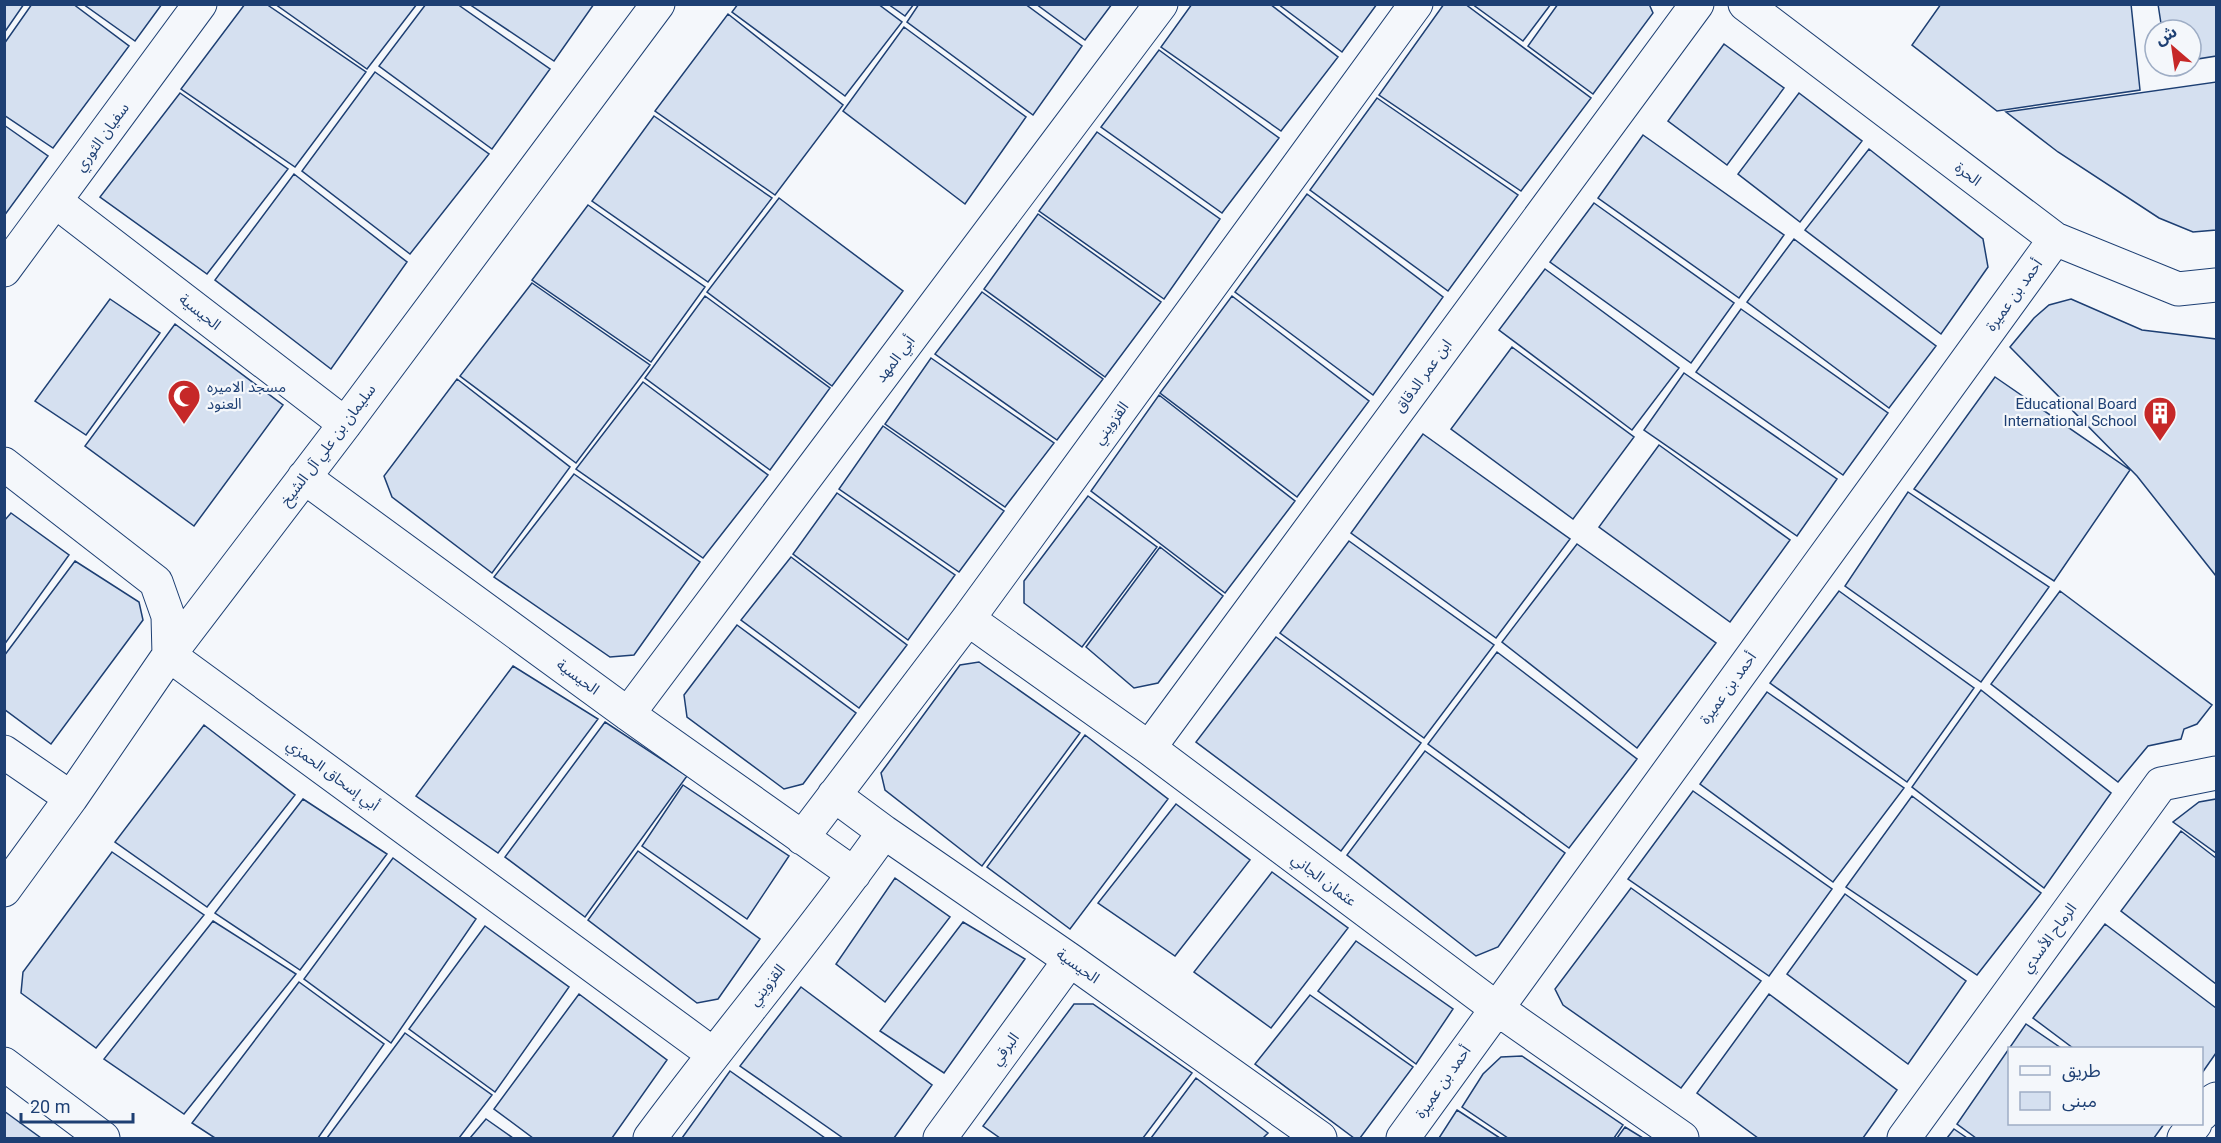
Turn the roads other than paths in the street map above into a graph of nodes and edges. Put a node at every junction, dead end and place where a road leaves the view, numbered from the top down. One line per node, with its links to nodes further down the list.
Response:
1 (200, 4): 7 (street, سفيان الثوري)
2 (658, 4): 11 (street, سليمان بن علي آل الشيخ)
3 (1161, 4): 16 (street, أبي المهد)
4 (1416, 4): 14 (street, القزويني)
5 (1697, 4): 17 (street, ابن عمر الدقاق)
6 (1745, 4): 8 (street, الحرة)
7 (56, 201): 9 (street, سفيان الثوري); 11 (street, الحيسية)
8 (2055, 239): 10 (street, الحرة); 27 (street, أحمد بن عميرة)
9 (4, 270)
10 (2217, 285)
11 (345, 424): 13 (street, سليمان بن علي آل الشيخ)
12 (4, 464): 15 (street)
13 (304, 477): 15 (street, سليمان بن علي آل الشيخ); 16 (street, الحيسية)
14 (968, 619): 17 (street, عثمان الجاني); 20 (street, القزويني)
15 (169, 655): 21 (street, سليمان بن علي آل الشيخ); 28 (street, أبي إسحاق الحمزي)
16 (628, 714): 23 (street, الحيسية)
17 (1149, 748): 27 (street, عثمان الجاني)
18 (4, 752): 21 (street)
19 (2217, 773): 39 (street, الرماح الأسدي)
20 (834, 795): 22 (street, الحيسية); 23 (street, القزويني)
21 (71, 798): 25 (street, سليمان بن علي آل الشيخ)
22 (884, 832): 24 (street, القزويني); 26 (street, الحيسية)
23 (802, 838): 24 (street, الحيسية)
24 (855, 874): 28 (street, القزويني)
25 (4, 890)
26 (1070, 960): 35 (street, البرقي); 36 (street, الحيسية)
27 (1496, 1008): 37 (street, أحمد بن عميرة); 38 (street, عثمان الجاني)
28 (713, 1054): 34 (street, القزويني)
29 (4, 1064): 33 (street)
30 (2217, 1099): 31 (street)
31 (2203, 1112)
32 (2194, 1125): 40 (street)
33 (103, 1138)
34 (650, 1138)
35 (940, 1138)
36 (1320, 1138)
37 (1403, 1138)
38 (1682, 1138)
39 (1904, 1138)
40 (2184, 1138)

